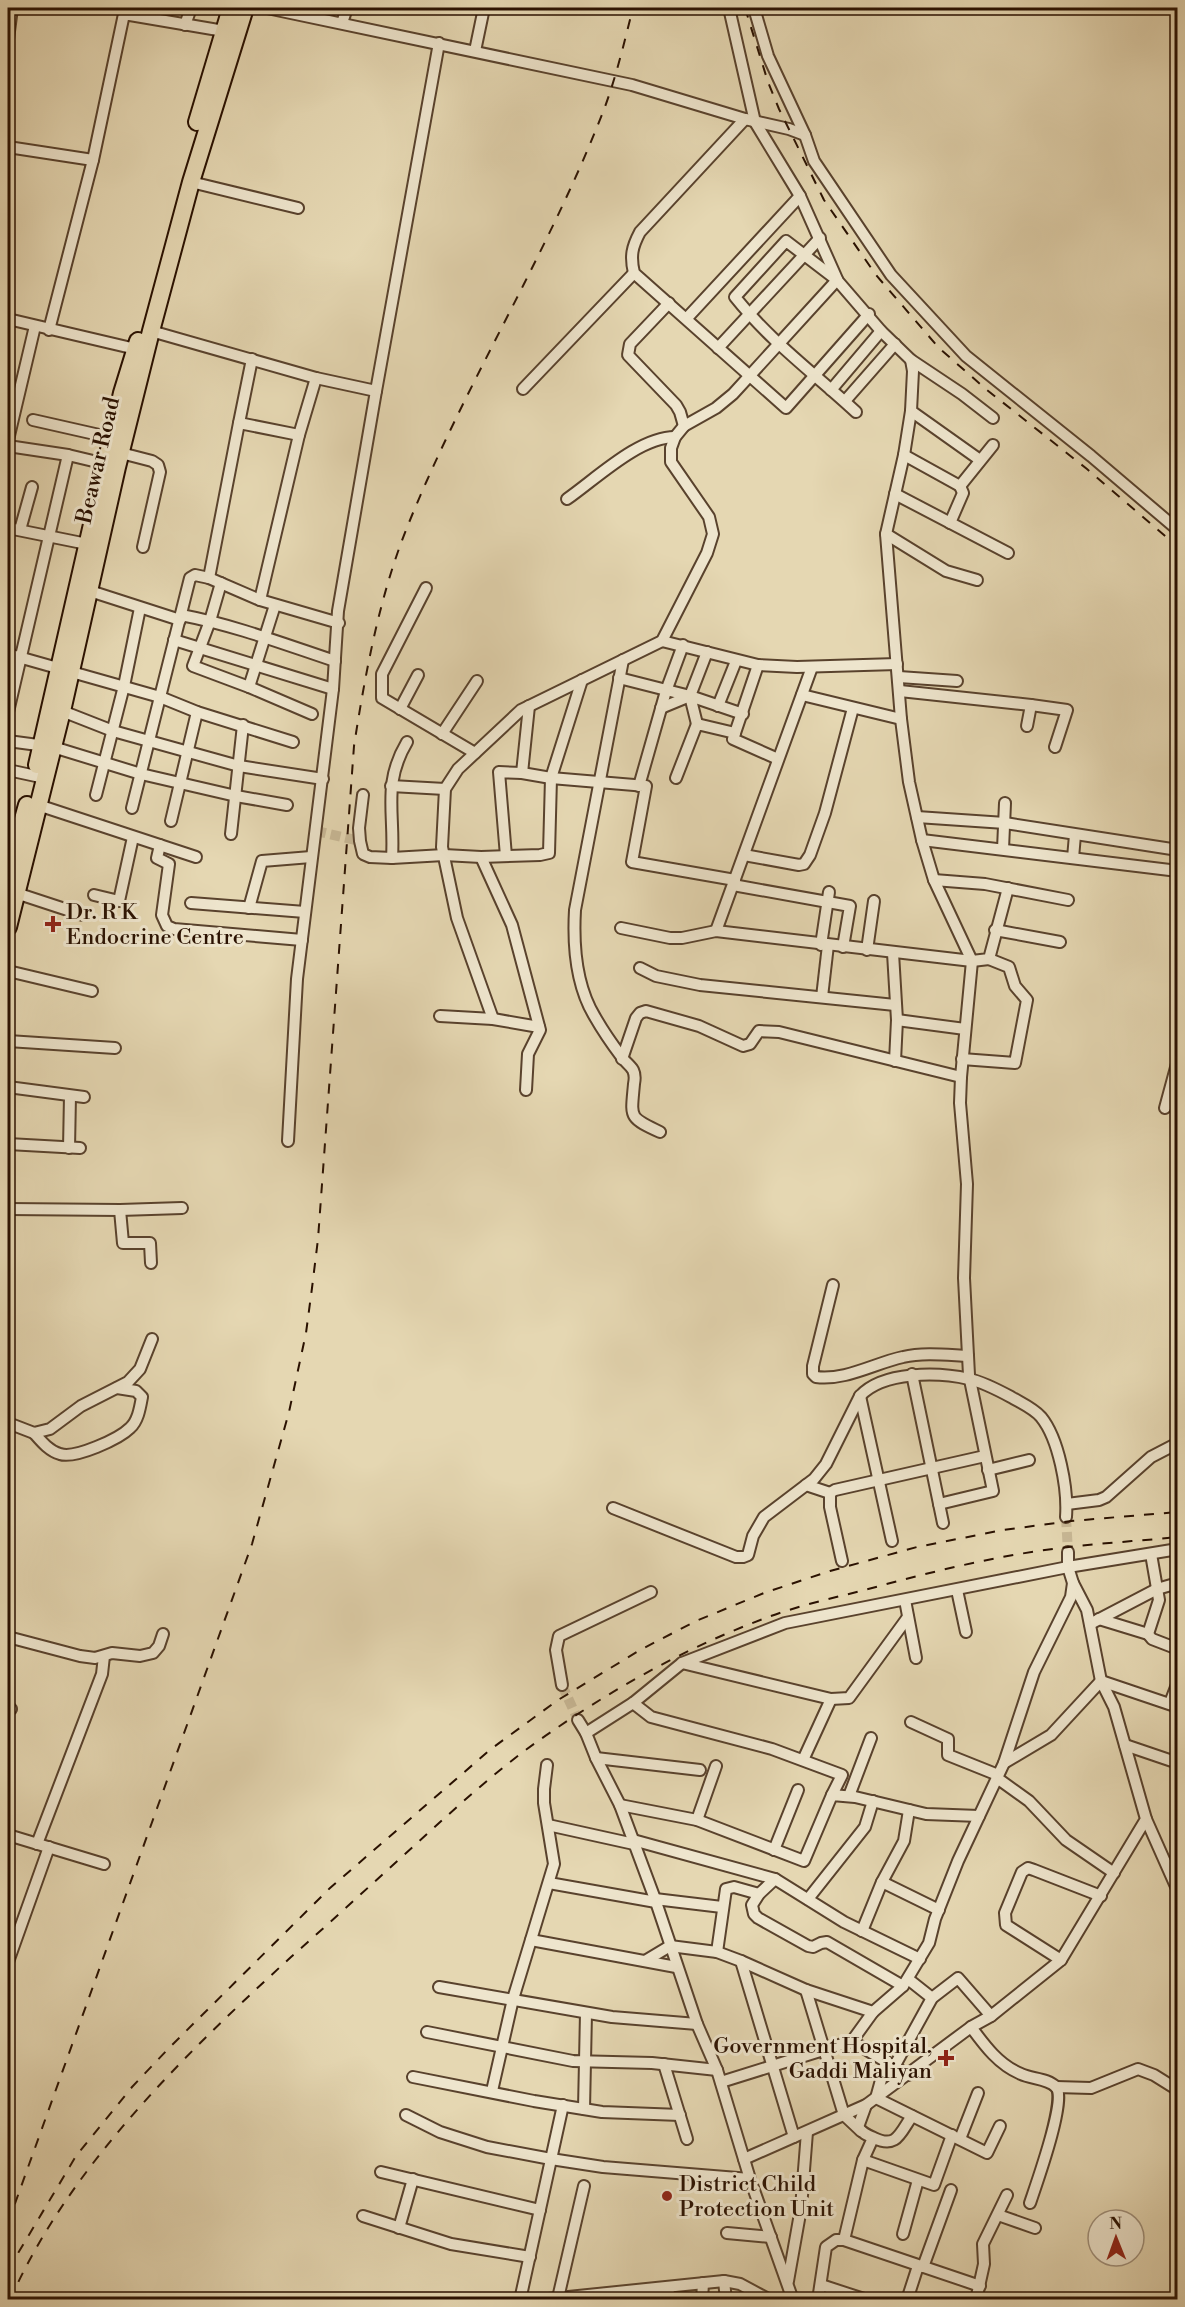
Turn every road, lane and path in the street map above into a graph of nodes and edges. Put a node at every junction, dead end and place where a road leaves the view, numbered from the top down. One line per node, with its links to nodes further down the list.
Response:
1 (12, 8): 13 (street)
2 (191, 8): 11 (street)
3 (231, 8): 12 (main road, Beawar Road)
4 (245, 8): 20 (main road, Beawar Road)
5 (267, 8): 10 (street)
6 (347, 8): 10 (street)
7 (484, 8): 15 (street)
8 (729, 8): 16 (street)
9 (754, 8): 17 (street)
10 (342, 23): 14 (street)
11 (185, 25): 12 (street); 19 (street)
12 (224, 31): 41 (main road, Beawar Road)
13 (8, 39)
14 (439, 43): 15 (street); 49 (street)
15 (474, 51): 16 (street)
16 (750, 121): 17 (street); 21 (street); 25 (street)
17 (805, 135): 73 (street)
18 (8, 147): 19 (street)
19 (93, 160): 35 (street)
20 (191, 182): 22 (street); 36 (main road, Beawar Road)
21 (800, 196): 23 (street); 27 (street)
22 (298, 208)
23 (820, 238): 24 (street); 26 (street)
24 (804, 255): 26 (street); 28 (street); 30 (street)
25 (634, 273): 29 (street); 47 (street)
26 (837, 280): 31 (street); 38 (street)
27 (716, 286): 28 (street); 32 (street)
28 (735, 297): 30 (street)
29 (669, 303): 32 (street); 56 (street)
30 (749, 314): 38 (street); 40 (street)
31 (869, 314): 37 (street); 44 (street)
32 (687, 318): 40 (street)
33 (8, 319): 34 (street)
34 (35, 326): 35 (street); 59 (street)
35 (49, 330): 41 (street)
36 (151, 331): 41 (main road, Beawar Road); 42 (street)
37 (881, 331): 39 (street); 48 (street)
38 (779, 344): 44 (street); 45 (street)
39 (895, 344): 43 (street); 50 (street)
40 (718, 348): 45 (street)
41 (141, 350): 62 (main road, Beawar Road)
42 (252, 359): 46 (street); 55 (street)
43 (911, 360): 51 (street); 53 (street)
44 (814, 375): 45 (street); 48 (street)
45 (749, 377): 56 (street)
46 (316, 378): 49 (street); 57 (street)
47 (524, 389)
48 (831, 390): 50 (street)
49 (376, 391): 87 (street)
50 (845, 402): 52 (street)
51 (911, 411): 64 (street); 65 (street)
52 (856, 412)
53 (993, 418)
54 (33, 420): 62 (street)
55 (238, 423): 57 (street); 79 (street)
56 (684, 426): 58 (street)
57 (299, 435): 84 (street)
58 (675, 437): 69 (street); 92 (street)
59 (8, 440)
60 (993, 445): 65 (street)
61 (8, 446): 63 (street)
62 (116, 453): 63 (street); 76 (main road, Beawar Road); 77 (street)
63 (68, 455): 75 (street)
64 (904, 455): 66 (street); 68 (street)
65 (980, 460): 66 (street)
66 (960, 486): 70 (street)
67 (32, 487): 72 (street)
68 (895, 494): 70 (street); 74 (street)
69 (567, 499)
70 (950, 523): 78 (street)
71 (8, 528): 72 (street)
72 (20, 530): 75 (street)
73 (1178, 530)
74 (886, 534): 80 (street); 101 (street)
75 (50, 536): 76 (street); 97 (street)
76 (94, 545): 83 (main road, Beawar Road); 105 (main road, Beawar Road)
77 (144, 547)
78 (1008, 553)
79 (209, 578): 81 (street); 88 (street)
80 (977, 580)
81 (221, 583): 84 (street); 89 (street)
82 (426, 588): 125 (street)
83 (90, 591): 86 (street); 105 (main road, Beawar Road)
84 (260, 600): 85 (street)
85 (275, 605): 87 (street); 90 (street)
86 (140, 608): 88 (street); 112 (street)
87 (339, 613): 99 (street)
88 (181, 617): 89 (street); 91 (street)
89 (210, 621): 90 (street); 94 (street)
90 (265, 637): 99 (street); 102 (street)
91 (174, 640): 94 (street); 119 (street)
92 (662, 641): 93 (street); 98 (street)
93 (683, 645): 95 (street); 115 (street)
94 (200, 648): 102 (street); 113 (street)
95 (707, 652): 100 (street); 118 (street)
96 (8, 654): 97 (street)
97 (21, 656): 105 (street); 127 (street)
98 (623, 660): 108 (street); 109 (street)
99 (334, 661): 114 (street)
100 (736, 661): 103 (street); 122 (street)
101 (897, 664): 104 (street); 107 (street)
102 (256, 665): 113 (street); 114 (street)
103 (758, 665): 104 (street); 130 (street)
104 (812, 667): 117 (street)
105 (66, 669): 112 (street); 126 (main road, Beawar Road); 142 (main road, Beawar Road)
106 (418, 675): 125 (street)
107 (899, 677): 111 (street); 116 (street)
108 (619, 678): 115 (street); 156 (street)
109 (582, 680): 121 (street); 153 (street)
110 (477, 681): 137 (street)
111 (957, 681)
112 (124, 686): 119 (street); 135 (street)
113 (249, 687): 129 (street)
114 (333, 689): 155 (street)
115 (666, 691): 118 (street); 123 (street)
116 (900, 691): 120 (street); 131 (street)
117 (802, 695): 124 (street); 146 (street)
118 (690, 696): 122 (street); 123 (street); 132 (street)
119 (160, 697): 128 (street); 138 (street)
120 (1031, 705): 134 (street); 143 (street)
121 (529, 706): 145 (street); 150 (street)
122 (718, 706): 130 (street)
123 (662, 708): 159 (street)
124 (853, 708): 131 (street); 180 (street)
125 (400, 709): 137 (street)
126 (62, 711): 135 (street); 142 (main road, Beawar Road)
127 (8, 712)
128 (196, 712): 133 (street); 144 (street)
129 (312, 714)
130 (742, 714): 136 (street)
131 (901, 719): 168 (street)
132 (697, 724): 136 (street); 154 (street)
133 (243, 725): 140 (street); 148 (street)
134 (1027, 726)
135 (113, 730): 138 (street); 147 (street)
136 (735, 733): 146 (street)
137 (442, 734): 145 (street)
138 (150, 740): 144 (street); 151 (street)
139 (8, 741): 142 (street)
140 (293, 742)
141 (407, 742): 158 (street)
142 (47, 746): 147 (street); 152 (main road, Beawar Road)
143 (1055, 747)
144 (187, 753): 148 (street); 157 (street)
145 (475, 753): 160 (street)
146 (778, 759): 180 (street)
147 (104, 764): 151 (street); 161 (street)
148 (239, 766): 155 (street); 163 (street)
149 (8, 770): 152 (street)
150 (522, 773): 153 (street); 181 (street)
151 (141, 774): 157 (street); 167 (street)
152 (40, 777): 165 (main road, Beawar Road); 187 (main road, Beawar Road)
153 (551, 778): 156 (street); 181 (street)
154 (676, 778)
155 (323, 779): 178 (street)
156 (600, 782): 159 (street); 224 (street)
157 (180, 783): 163 (street); 169 (street)
158 (391, 786): 160 (street); 184 (street)
159 (639, 786): 189 (street)
160 (445, 789): 179 (street)
161 (96, 795)
162 (363, 795): 184 (street)
163 (236, 796): 166 (street); 171 (street)
164 (1005, 803): 170 (street)
165 (38, 805): 173 (street); 191 (main road, Beawar Road)
166 (287, 806)
167 (132, 808)
168 (917, 817): 170 (street); 174 (street)
169 (171, 821)
170 (1005, 823): 172 (street); 176 (street)
171 (231, 834)
172 (1075, 835): 177 (street); 185 (street)
173 (133, 837): 175 (street); 192 (street)
174 (922, 840): 176 (street); 188 (street)
175 (160, 845): 182 (street); 204 (street)
176 (1003, 849): 185 (street)
177 (1178, 850)
178 (312, 851): 197 (street); 198 (street)
179 (444, 855): 183 (street); 184 (street); 218 (street)
180 (744, 855): 189 (street)
181 (506, 856): 183 (street)
182 (196, 857)
183 (481, 857): 220 (street)
184 (392, 858)
185 (1073, 858): 186 (street)
186 (1178, 871)
187 (8, 873)
188 (934, 880): 190 (street); 211 (street)
189 (734, 882): 193 (street); 203 (street)
190 (1008, 888): 194 (street); 202 (street)
191 (16, 893): 199 (street); 200 (main road, Beawar Road)
192 (94, 895)
193 (828, 897): 206 (street); 207 (street)
194 (1068, 900)
195 (874, 902): 208 (street)
196 (191, 903): 197 (street)
197 (249, 908): 198 (street)
198 (305, 912): 204 (street)
199 (82, 915)
200 (8, 921)
201 (621, 928): 203 (street)
202 (995, 930): 205 (street); 210 (street)
203 (716, 931): 206 (street)
204 (302, 940): 235 (street)
205 (1060, 942)
206 (824, 945): 207 (street); 215 (street)
207 (843, 947): 208 (street)
208 (867, 950): 209 (street)
209 (893, 953): 211 (street); 216 (street)
210 (989, 959): 211 (street); 225 (street)
211 (972, 961): 221 (street)
212 (640, 968): 215 (street)
213 (8, 971): 214 (street)
214 (92, 991)
215 (822, 997): 216 (street)
216 (895, 1005): 219 (street)
217 (440, 1016): 218 (street)
218 (493, 1019): 220 (street)
219 (897, 1020): 221 (street); 227 (street)
220 (539, 1027): 230 (street)
221 (965, 1029): 225 (street)
222 (8, 1041): 223 (street)
223 (115, 1048)
224 (622, 1059): 227 (street); 234 (street)
225 (962, 1059): 228 (street)
226 (1178, 1060): 233 (street)
227 (896, 1061): 228 (street)
228 (960, 1077): 244 (street)
229 (8, 1087): 231 (street)
230 (526, 1090)
231 (70, 1096): 232 (street); 236 (street)
232 (84, 1097)
233 (1165, 1108)
234 (660, 1132)
235 (288, 1141)
236 (8, 1144)
237 (182, 1208): 239 (street)
238 (8, 1209): 239 (street)
239 (120, 1210): 240 (street)
240 (151, 1263)
241 (832, 1285): 243 (street)
242 (152, 1339): 247 (street)
243 (885, 1363): 244 (street); 246 (street)
244 (969, 1367): 245 (street); 252 (street); 260 (street)
245 (912, 1374): 246 (street); 254 (street)
246 (901, 1377): 248 (street)
247 (117, 1388): 250 (street); 250 (street)
248 (860, 1395): 256 (street); 257 (street)
249 (8, 1423): 250 (street)
250 (34, 1433)
251 (1178, 1443): 260 (street)
252 (985, 1456): 254 (street); 255 (street)
253 (1029, 1460): 255 (street)
254 (933, 1469): 256 (street); 259 (street)
255 (988, 1470): 259 (street)
256 (880, 1481): 258 (street); 264 (street)
257 (806, 1485): 258 (street); 261 (street)
258 (830, 1493): 268 (street)
259 (939, 1504): 263 (street)
260 (1067, 1504): 262 (street)
261 (613, 1508)
262 (1066, 1517)
263 (943, 1523)
264 (892, 1541)
265 (1178, 1549): 267 (street)
266 (1068, 1552): 269 (street)
267 (1151, 1554): 269 (street); 272 (street)
268 (842, 1561)
269 (1068, 1567): 270 (street); 273 (street)
270 (1072, 1583): 277 (street); 299 (street)
271 (1178, 1583): 272 (street)
272 (1158, 1589): 277 (street); 280 (street)
273 (957, 1590): 275 (street); 278 (street)
274 (651, 1592): 288 (street)
275 (905, 1600): 276 (street); 285 (street)
276 (908, 1617): 284 (street); 289 (street)
277 (1095, 1622): 280 (street); 286 (street)
278 (966, 1632)
279 (163, 1634): 283 (street)
280 (1148, 1634): 282 (street)
281 (8, 1637): 283 (street)
282 (1178, 1649)
283 (104, 1656): 317 (street)
284 (916, 1658)
285 (682, 1663): 289 (street); 290 (street)
286 (1101, 1681): 291 (street); 296 (street); 299 (street)
287 (1178, 1682): 291 (street)
288 (562, 1685)
289 (831, 1699): 298 (street)
290 (633, 1703): 294 (street); 298 (street)
291 (1174, 1705)
292 (578, 1720): 294 (street)
293 (911, 1722): 304 (street)
294 (586, 1733): 297 (street)
295 (871, 1738): 307 (street)
296 (1125, 1745): 300 (street); 312 (street)
297 (596, 1758): 303 (street); 309 (street)
298 (803, 1760): 306 (street)
299 (1004, 1763): 304 (street)
300 (1178, 1763)
301 (547, 1765): 314 (street)
302 (716, 1766): 313 (street)
303 (700, 1770)
304 (998, 1777): 311 (street); 321 (street)
305 (798, 1790): 319 (street)
306 (832, 1795): 307 (street); 319 (street)
307 (849, 1796): 308 (street)
308 (873, 1801): 310 (street); 328 (street)
309 (620, 1805): 313 (street); 316 (street)
310 (909, 1810): 311 (street); 324 (street)
311 (979, 1816): 331 (street)
312 (1146, 1819): 321 (street); 325 (street)
313 (697, 1820): 319 (street)
314 (548, 1825): 316 (street); 323 (street)
315 (8, 1835): 317 (street)
316 (634, 1842): 322 (street); 329 (street)
317 (37, 1844): 318 (street)
318 (49, 1847): 320 (street); 340 (street)
319 (774, 1850)
320 (104, 1864)
321 (1114, 1873): 327 (street)
322 (775, 1879): 326 (street); 328 (street)
323 (549, 1882): 329 (street); 333 (street)
324 (882, 1882): 331 (street); 332 (street)
325 (1178, 1891)
326 (759, 1894): 330 (street); 342 (street)
327 (1101, 1896): 337 (street); 337 (street)
328 (808, 1899): 332 (street)
329 (656, 1901): 330 (street); 334 (street)
330 (722, 1907): 335 (street)
331 (939, 1910): 336 (street)
332 (862, 1931): 336 (street)
333 (531, 1940): 338 (street); 346 (street)
334 (670, 1946): 335 (street); 338 (street); 341 (street)
335 (717, 1952): 339 (street)
336 (920, 1959): 342 (street)
337 (1061, 1960): 349 (street)
338 (645, 1961): 341 (street)
339 (741, 1961): 344 (street); 359 (street)
340 (8, 1962)
341 (676, 1967): 350 (street)
342 (906, 1983): 345 (street); 347 (street)
343 (439, 1987): 346 (street)
344 (806, 1990): 347 (street); 355 (street)
345 (932, 1998): 349 (street); 358 (street)
346 (513, 1999): 348 (street); 354 (street)
347 (873, 2012): 353 (street)
348 (586, 2013): 350 (street); 356 (street)
349 (991, 2016): 351 (street)
350 (697, 2024): 360 (street)
351 (971, 2027): 361 (street); 364 (street)
352 (427, 2032): 354 (street)
353 (852, 2040): 355 (street); 358 (street)
354 (502, 2048): 356 (street); 366 (street)
355 (824, 2049): 359 (street); 374 (street)
356 (585, 2061): 357 (street); 371 (street)
357 (664, 2064): 360 (street); 373 (street)
358 (890, 2064): 361 (street); 368 (street)
359 (773, 2066): 363 (street); 379 (street)
360 (717, 2070): 363 (street)
361 (908, 2075): 368 (street)
362 (413, 2077): 366 (street)
363 (721, 2082): 384 (street)
364 (1056, 2087): 365 (street); 393 (street)
365 (1178, 2090)
366 (492, 2091): 369 (street)
367 (978, 2093): 380 (street)
368 (876, 2098): 370 (street); 375 (street)
369 (563, 2105): 371 (street); 383 (street)
370 (866, 2105): 374 (street); 377 (street)
371 (584, 2109): 373 (street)
372 (406, 2115): 383 (street)
373 (680, 2115): 382 (street)
374 (844, 2115): 377 (street); 378 (street)
375 (912, 2116): 380 (street); 381 (street)
376 (1000, 2126): 380 (street)
377 (861, 2131): 381 (street)
378 (807, 2132): 379 (street); 407 (street)
379 (794, 2137): 384 (street)
380 (956, 2137): 389 (street)
381 (873, 2138): 385 (street)
382 (687, 2139)
383 (551, 2159): 388 (street); 394 (street)
384 (744, 2159): 388 (street)
385 (863, 2160): 389 (street); 402 (street)
386 (381, 2172): 387 (street)
387 (413, 2179): 394 (street); 397 (street)
388 (750, 2179): 401 (street)
389 (918, 2180): 400 (street)
390 (584, 2186): 413 (street)
391 (951, 2190): 404 (street)
392 (1006, 2195): 395 (street)
393 (1030, 2203)
394 (540, 2210): 403 (street)
395 (998, 2215): 398 (street); 411 (street)
396 (363, 2216): 397 (street)
397 (399, 2228): 403 (street)
398 (1035, 2228)
399 (727, 2233): 401 (street)
400 (903, 2234)
401 (771, 2237): 407 (street)
402 (844, 2240): 404 (street); 408 (street)
403 (530, 2257): 414 (street)
404 (920, 2267): 411 (street); 423 (street)
405 (724, 2281): 406 (street); 412 (street); 418 (street)
406 (703, 2283): 409 (street); 417 (street)
407 (788, 2285): 420 (street)
408 (821, 2285): 421 (street); 422 (street)
409 (669, 2287): 410 (street); 416 (street)
410 (631, 2295): 413 (street)
411 (979, 2295)
412 (760, 2296): 419 (street)
413 (558, 2298): 415 (street)
414 (520, 2300)
415 (539, 2300)
416 (668, 2300)
417 (702, 2300)
418 (726, 2300)
419 (770, 2300)
420 (793, 2300)
421 (818, 2300)
422 (867, 2300)
423 (907, 2300)

